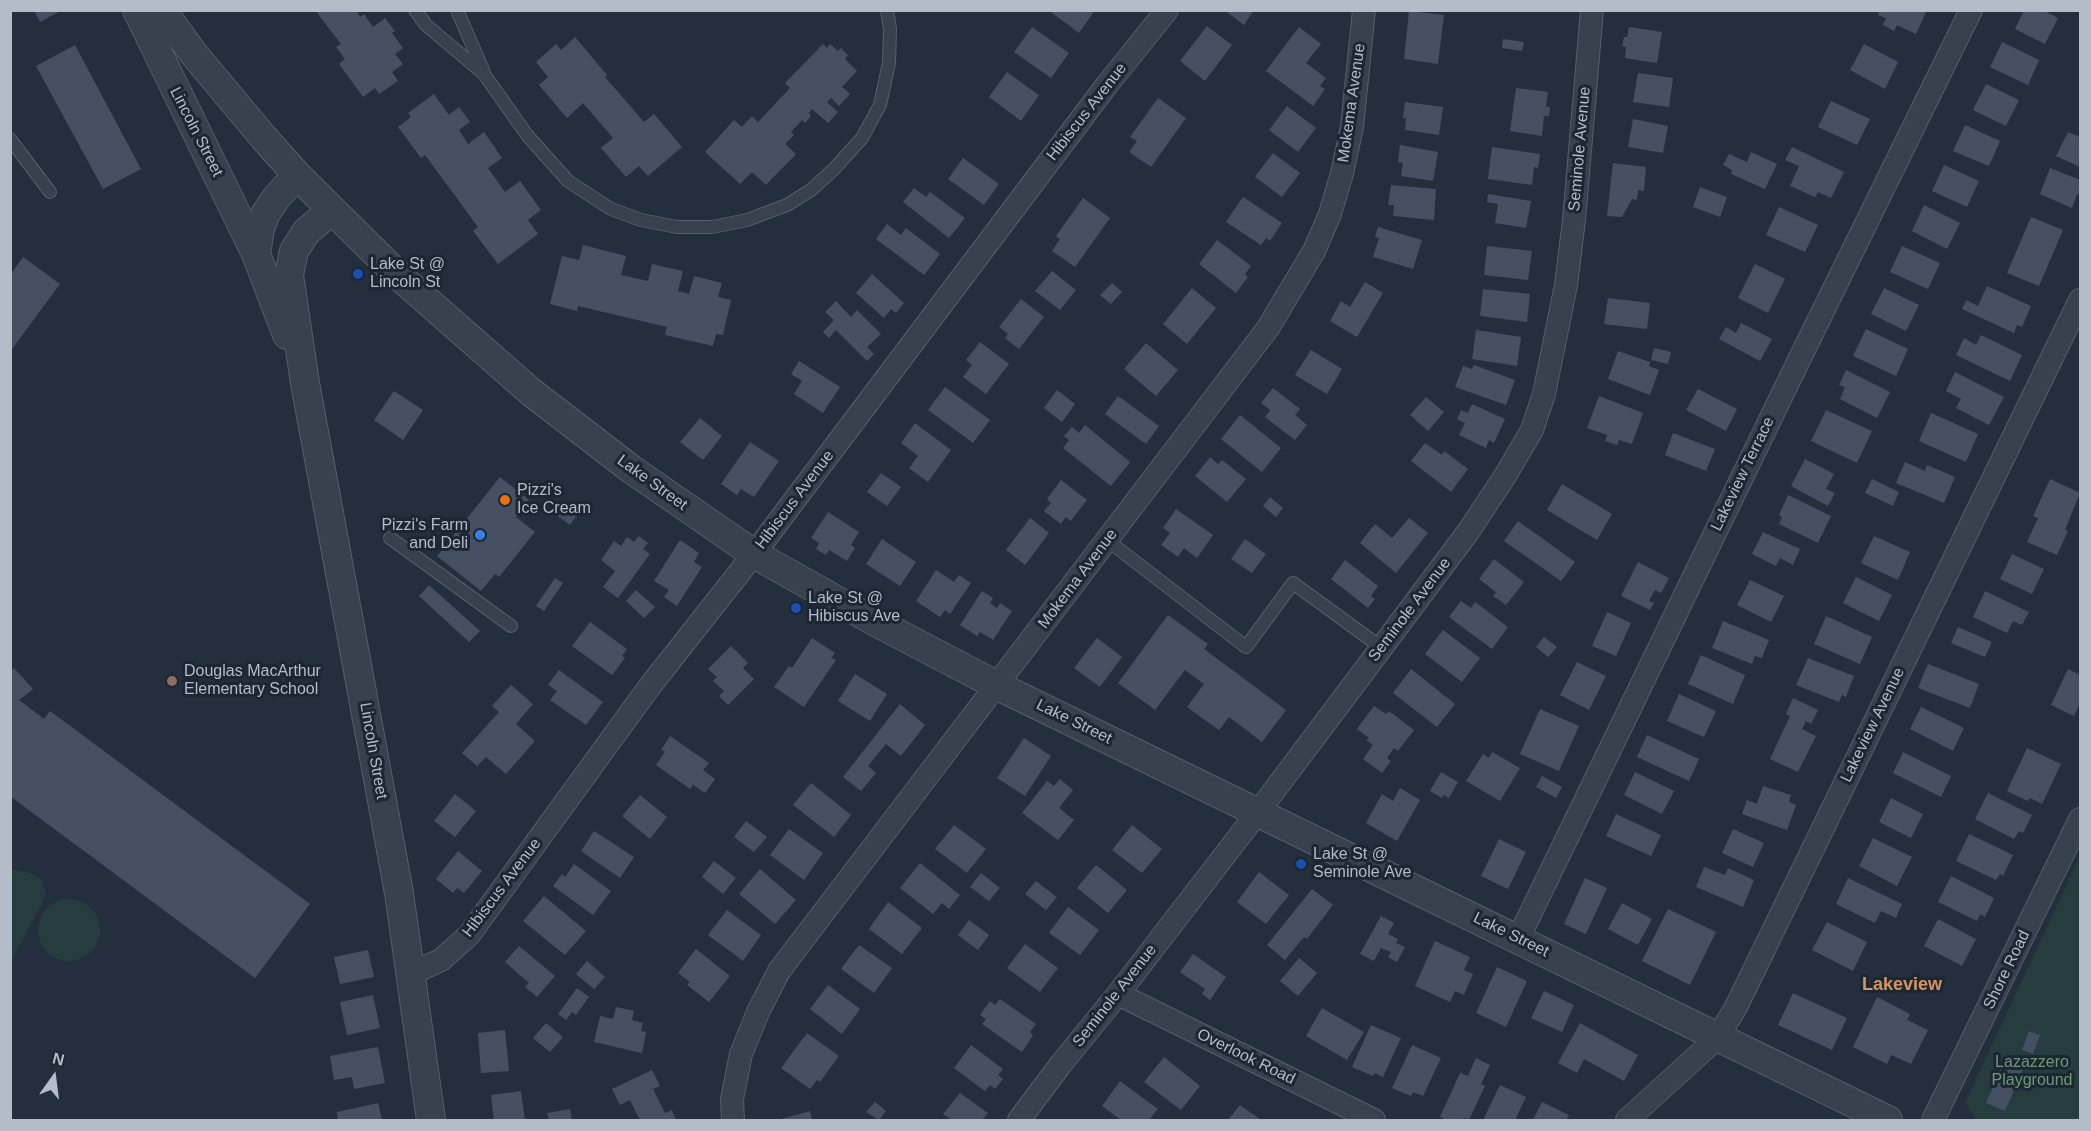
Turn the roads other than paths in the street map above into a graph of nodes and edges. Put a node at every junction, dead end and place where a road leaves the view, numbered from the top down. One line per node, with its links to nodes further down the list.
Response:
1 (136, 10): 15 (street, Lincoln Street)
2 (162, 10): 12 (street)
3 (415, 10): 10 (lane)
4 (457, 10): 10 (lane)
5 (887, 10): 10 (lane)
6 (1167, 10): 20 (street, Hibiscus Avenue)
7 (1364, 10): 19 (street, Mokema Avenue)
8 (1592, 10): 22 (street, Seminole Avenue)
9 (1971, 10): 26 (street, Lakeview Terrace)
10 (484, 74)
11 (10, 139): 13 (lane)
12 (297, 175): 14 (street); 15 (street)
13 (50, 192)
14 (332, 210): 17 (street, Lincoln Street); 20 (street, Lake Street)
15 (256, 254): 17 (street, Lincoln Street)
16 (2080, 300): 29 (street, Lakeview Avenue)
17 (305, 383): 27 (street, Lincoln Street)
18 (390, 538): 21 (lane)
19 (1107, 540): 22 (lane); 23 (street, Mokema Avenue)
20 (754, 554): 23 (street, Lake Street); 27 (street, Hibiscus Avenue)
21 (512, 626)
22 (1382, 648): 24 (street, Seminole Avenue)
23 (996, 685): 24 (street, Lake Street); 31 (street, Mokema Avenue)
24 (1258, 812): 26 (street, Lake Street); 28 (street, Seminole Avenue)
25 (2080, 819): 36 (street, Shore Road)
26 (1518, 939): 29 (street, Lake Street)
27 (410, 974): 30 (street, Lincoln Street)
28 (1118, 994): 32 (street, Seminole Avenue); 33 (street, Overlook Road)
29 (1717, 1038): 34 (street, Lakeview Avenue); 35 (street, Lake Street)
30 (431, 1120)
31 (733, 1120)
32 (1019, 1120)
33 (1374, 1120)
34 (1626, 1120)
35 (1888, 1120)
36 (1933, 1120)

